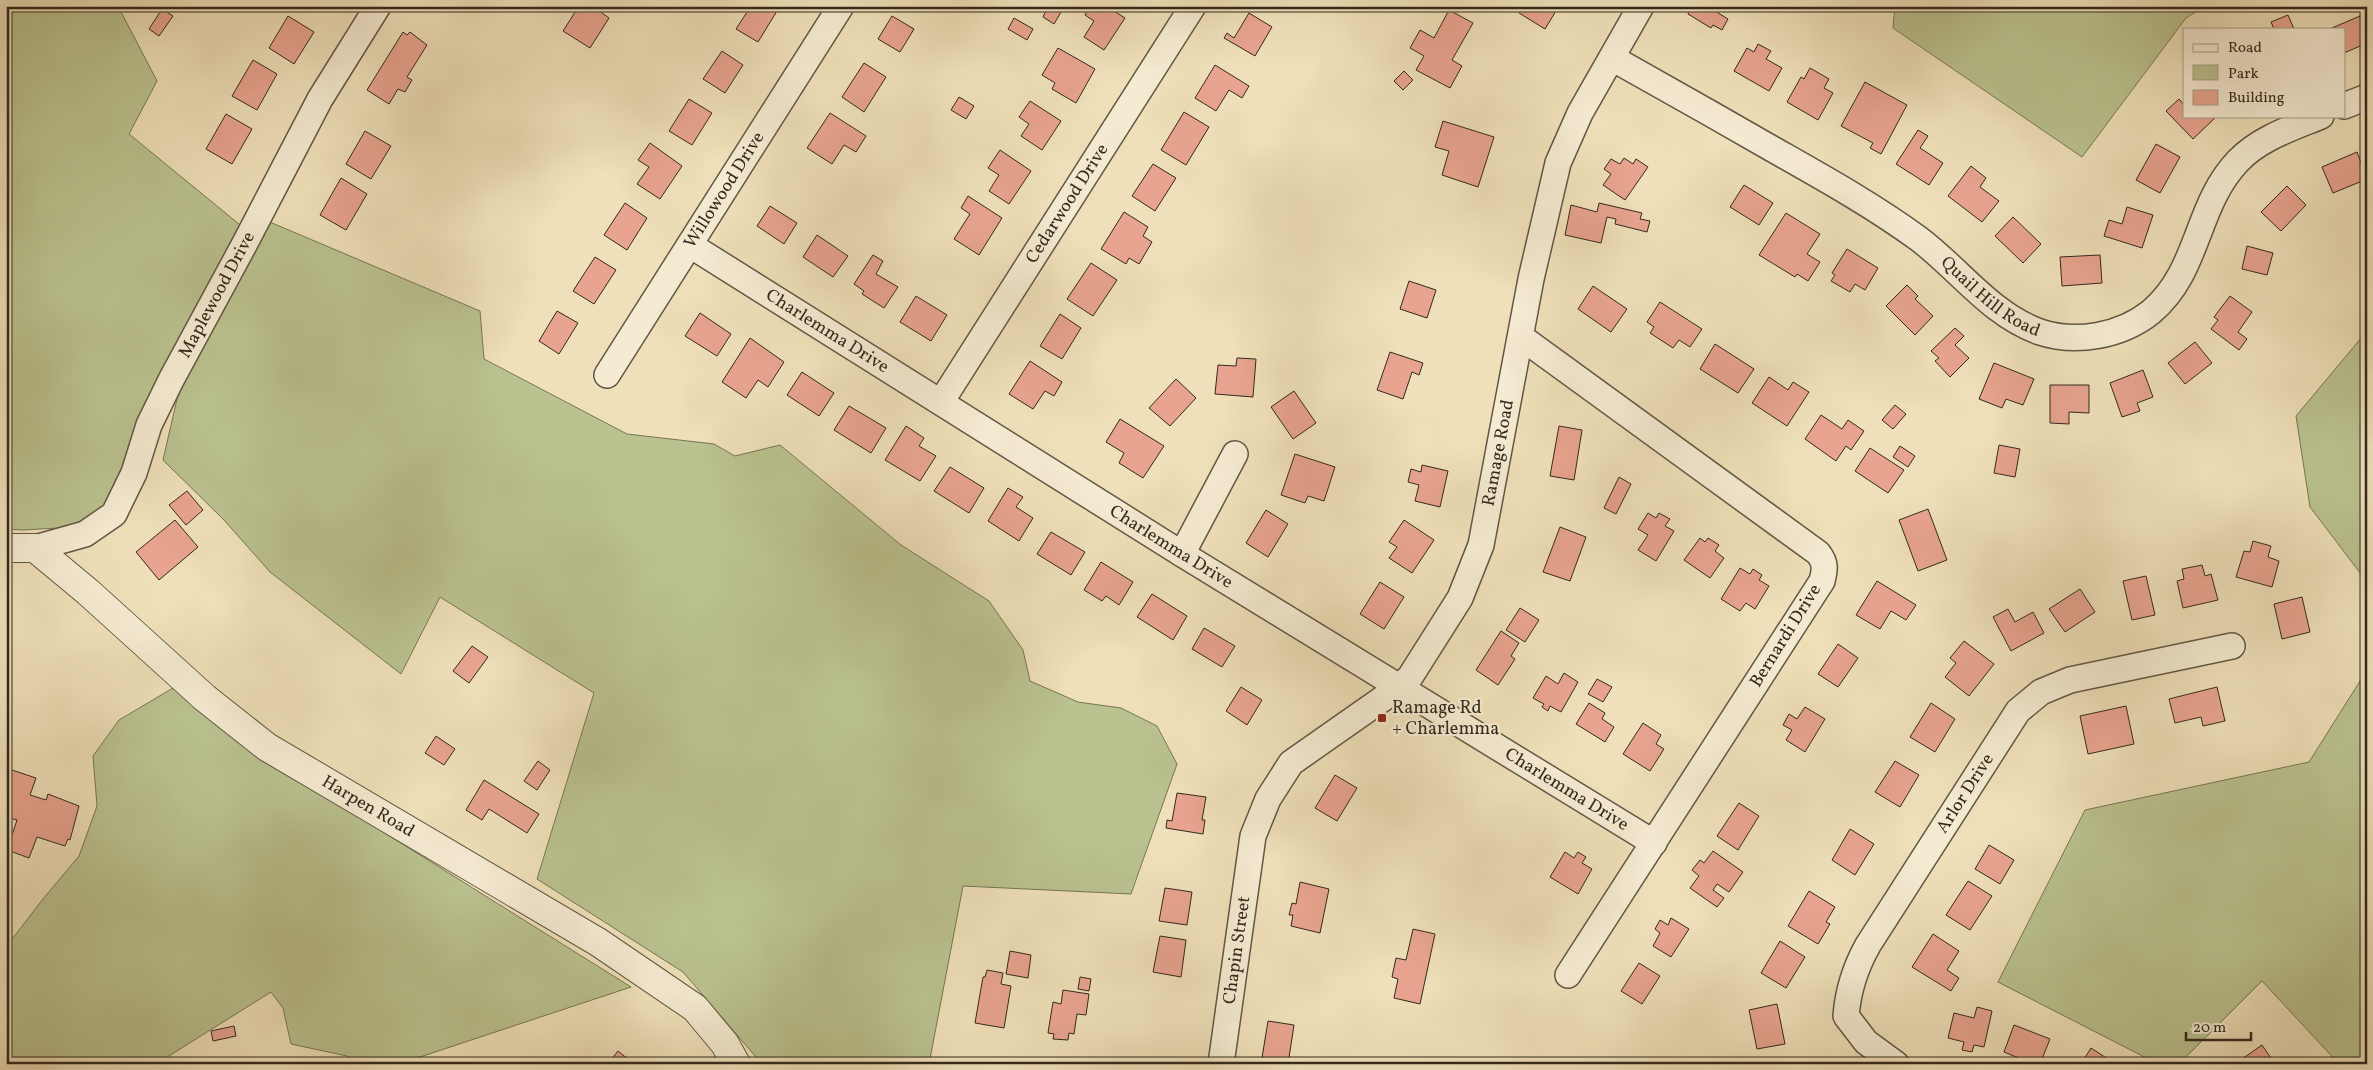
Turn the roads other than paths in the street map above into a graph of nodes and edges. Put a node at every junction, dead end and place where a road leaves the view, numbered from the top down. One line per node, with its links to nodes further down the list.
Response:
1 (378, 6): 15 (street, Maplewood Drive)
2 (841, 6): 9 (street, Willowood Drive)
3 (1193, 6): 12 (street, Cedarwood Drive)
4 (1641, 6): 5 (street, Ramage Road)
5 (1612, 58): 8 (street, Quail Hill Road); 10 (street, Ramage Road)
6 (2367, 97): 7 (street)
7 (2346, 105)
8 (2316, 118)
9 (690, 245): 11 (street, Willowood Drive); 12 (street, Charlemma Drive)
10 (1521, 337): 18 (street, Ramage Road); 20 (street, Bernardi Drive)
11 (607, 375)
12 (940, 402): 16 (street, Charlemma Drive)
13 (1235, 454): 16 (street)
14 (6, 548): 15 (street)
15 (35, 548): 22 (street, Harpen Road)
16 (1182, 554): 18 (street, Charlemma Drive)
17 (2232, 646): 24 (street, Arlor Drive)
18 (1398, 688): 19 (street, Ramage Road); 20 (street, Charlemma Drive)
19 (1253, 836): 23 (street, Chapin Street)
20 (1654, 843): 21 (street, Bernardi Drive)
21 (1568, 975)
22 (736, 1064)
23 (1221, 1064)
24 (1896, 1064)

